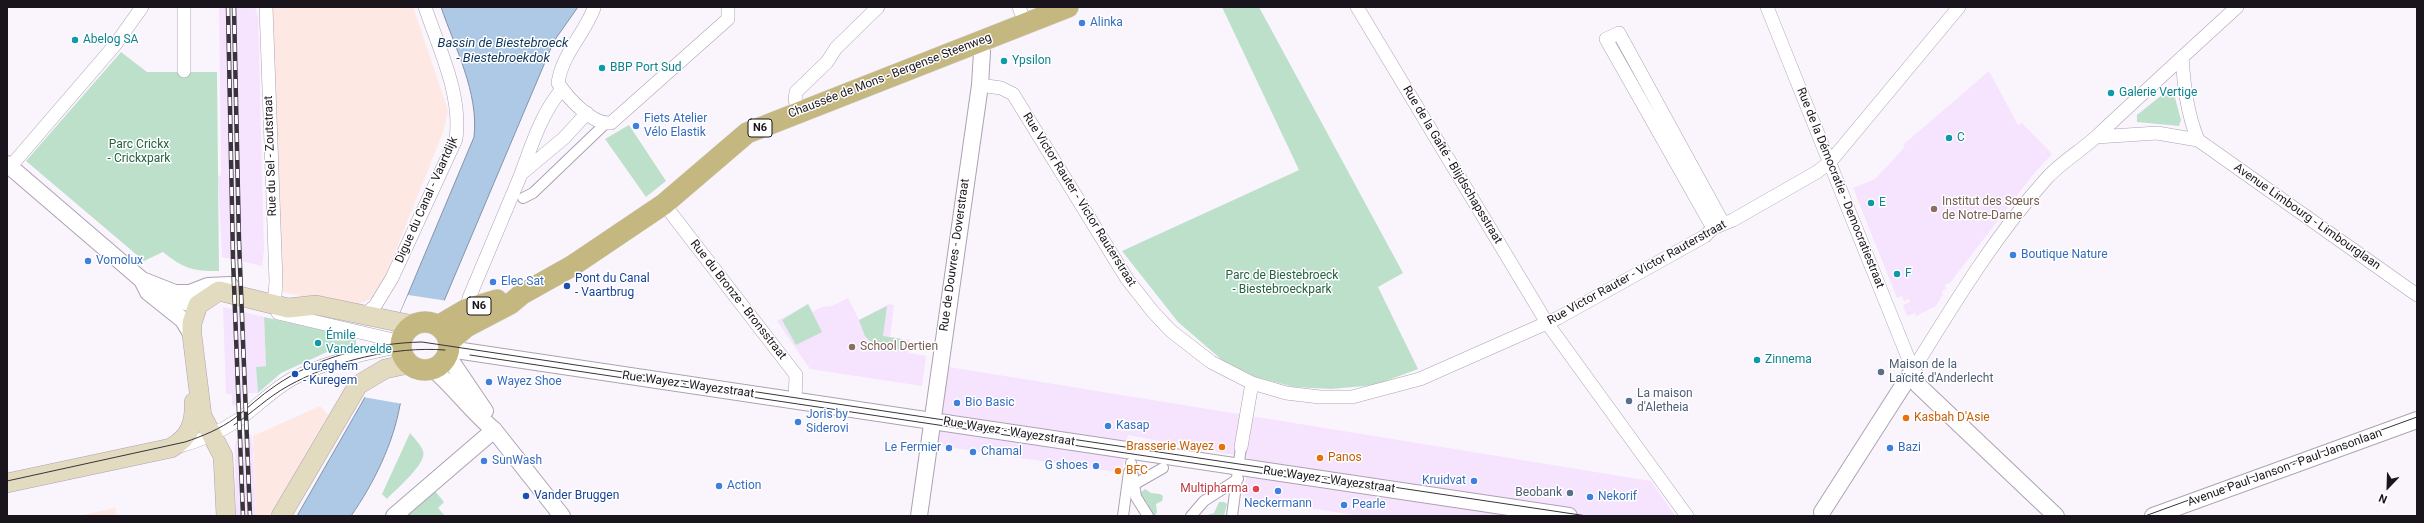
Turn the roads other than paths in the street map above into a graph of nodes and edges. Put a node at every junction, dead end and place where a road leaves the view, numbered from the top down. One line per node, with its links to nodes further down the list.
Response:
1 (142, 7): 25 (street)
2 (184, 7): 16 (street)
3 (266, 7): 33 (street, Rue du Sel - Zoutstraat)
4 (424, 7): 36 (street, Digue du Canal - Vaartdijk)
5 (728, 7): 21 (street)
6 (878, 7): 19 (street)
7 (1068, 7): 13 (main road, Chaussée de Mons - Bergense Steenweg / N6)
8 (1357, 7): 37 (street, Rue de la Gaîté - Blijdschapsstraat)
9 (1767, 7): 24 (street, Rue de la Démocratie - Democratiestraat)
10 (2237, 7): 15 (street)
11 (594, 8): 18 (street)
12 (1954, 10): 24 (street, Rue Victor Rauter - Victor Rauterstraat)
13 (1022, 15): 14 (main road, Chaussée de Mons - Bergense Steenweg / N6)
14 (979, 41): 17 (street, Rue de Douvres - Doverstraat); 19 (main road, Chaussée de Mons - Bergense Steenweg / N6)
15 (2182, 57): 22 (street); 23 (street)
16 (184, 71)
17 (980, 85): 41 (street, Rue Victor Rauter - Victor Rauterstraat); 45 (street, Rue de Douvres - Doverstraat)
18 (562, 89): 20 (street); 26 (street)
19 (800, 111): 28 (main road, Chaussée de Mons - Bergense Steenweg / N6)
20 (587, 113): 21 (street); 26 (street)
21 (605, 124): 27 (street)
22 (2096, 137): 23 (street, Avenue Limbourg - Limbourglaan); 40 (street)
23 (2198, 140): 32 (street, Avenue Limbourg - Limbourglaan)
24 (1830, 162): 29 (street, Rue Victor Rauter - Victor Rauterstraat); 40 (street, Rue de la Démocratie - Democratiestraat)
25 (9, 165): 30 (street)
26 (521, 174): 35 (street)
27 (523, 198)
28 (664, 204): 31 (main road, Chaussée de Mons - Bergense Steenweg / N6); 43 (street, Rue du Bronze - Bronsstraat)
29 (1718, 226): 29 (street); 37 (street, Rue Victor Rauter - Victor Rauterstraat)
30 (142, 280): 33 (street); 34 (street); 38 (street)
31 (522, 294): 35 (main road, Chaussée de Mons - Bergense Steenweg / N6); 39 (main road, Chaussée de Mons - Bergense Steenweg / N6)
32 (2417, 295)
33 (272, 299): 34 (main road); 36 (main road)
34 (200, 303): 38 (main road); 39 (street)
35 (467, 310): 39 (main road, Chaussée de Mons - Bergense Steenweg / N6)
36 (363, 316): 39 (main road)
37 (1547, 323): 41 (street, Rue Victor Rauter - Victor Rauterstraat); 65 (street, Rue de la Gaîté - Blijdschapsstraat)
38 (192, 335): 42 (main road)
39 (419, 345): 43 (street, Rue Wayez - Wayezstraat); 46 (street); 47 (street); 56 (main road, N6)
40 (1913, 370): 54 (street); 66 (street)
41 (1252, 383): 48 (street)
42 (198, 387): 47 (main road); 49 (main road)
43 (795, 400): 45 (street, Rue Wayez - Wayezstraat)
44 (2417, 420): 67 (street, Avenue Paul Janson - Paul Jansonlaan)
45 (932, 421): 51 (street, Rue Wayez - Wayezstraat); 59 (street, Rue de Douvres - Doverstraat)
46 (494, 430): 57 (street); 58 (street)
47 (211, 435): 49 (street); 55 (main road)
48 (1241, 447): 51 (street)
49 (171, 448): 52 (main road)
50 (1163, 468): 53 (street)
51 (1238, 473): 62 (street); 63 (street); 64 (street, Rue Wayez - Wayezstraat)
52 (7, 484)
53 (1134, 484): 60 (street); 61 (street)
54 (1821, 514)
55 (226, 516)
56 (281, 516)
57 (394, 516)
58 (562, 516)
59 (919, 516)
60 (1123, 516)
61 (1148, 516)
62 (1191, 516)
63 (1232, 516)
64 (1569, 516)
65 (1687, 516)
66 (2056, 516)
67 (2153, 516)

